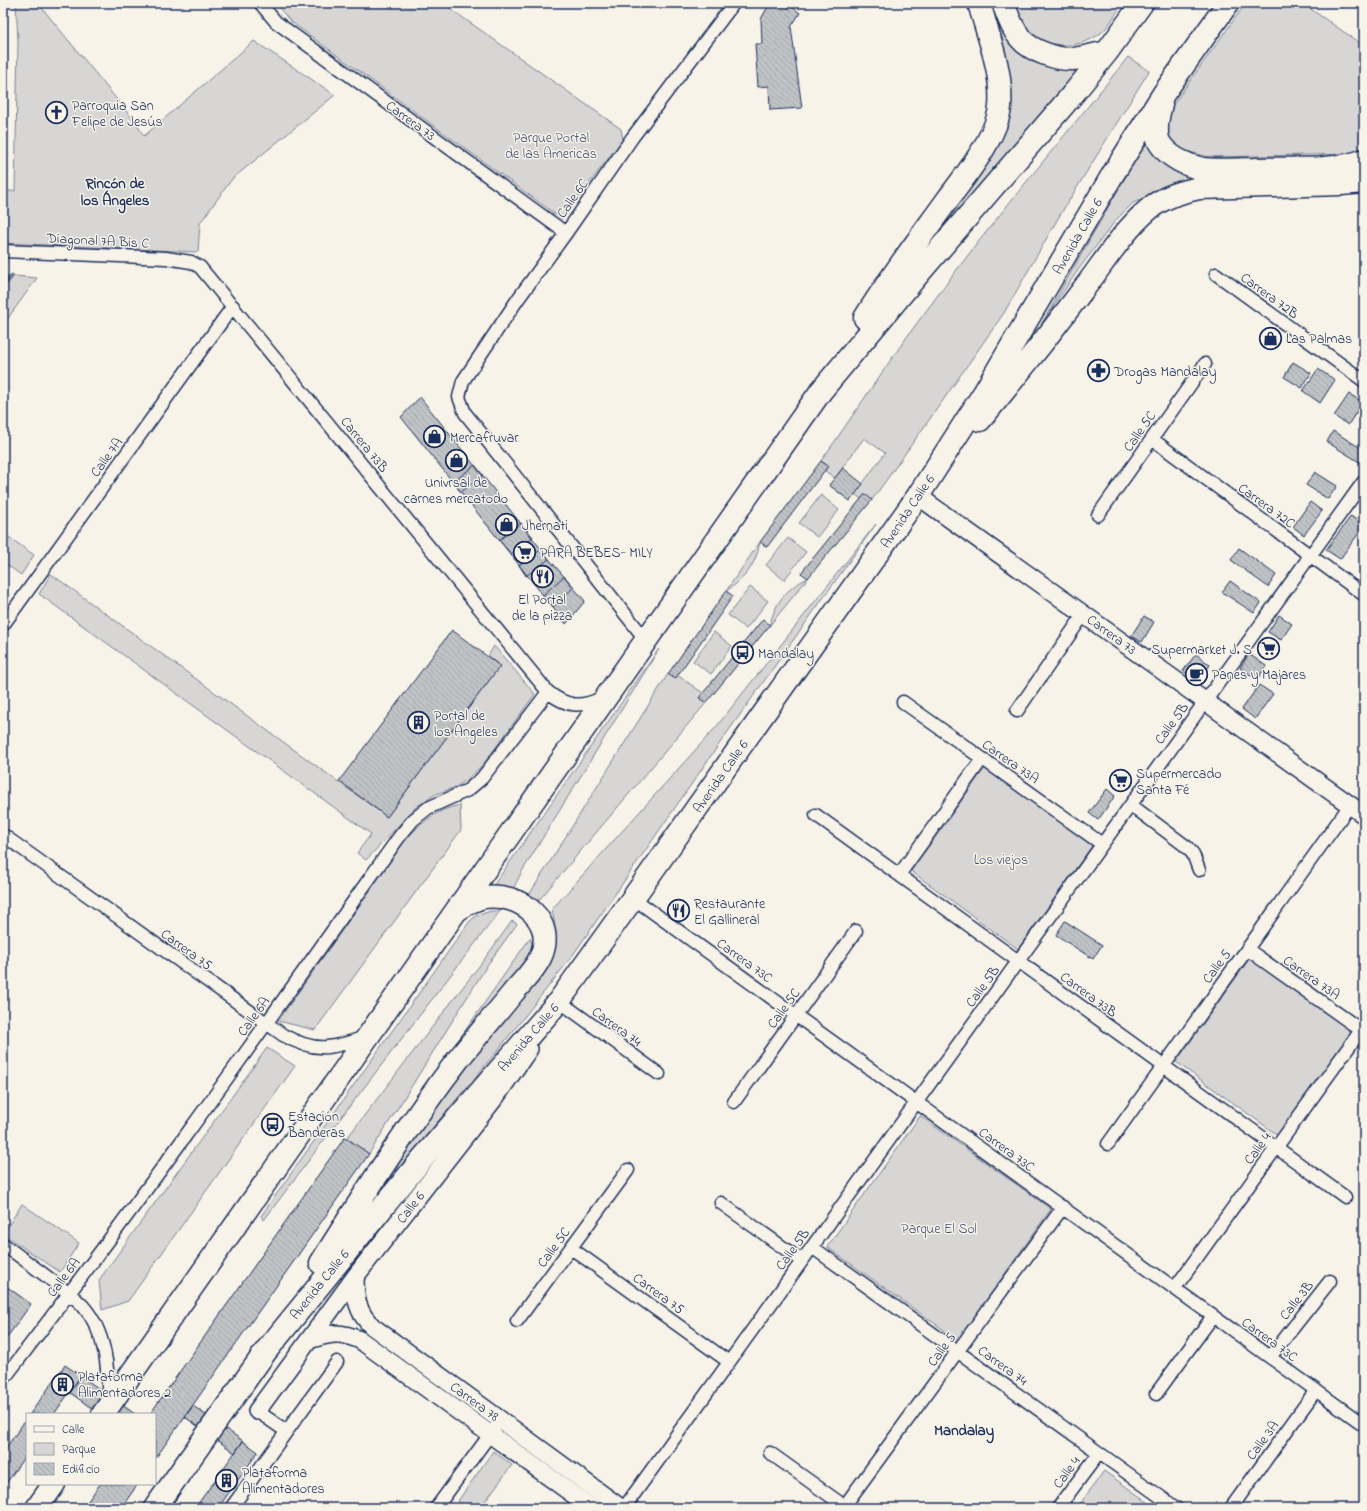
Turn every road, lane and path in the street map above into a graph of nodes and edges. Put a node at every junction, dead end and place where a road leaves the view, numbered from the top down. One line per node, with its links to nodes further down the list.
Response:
1 (260, 3): 11 (street, Carrera 73)
2 (734, 3): 11 (street, Calle 6C)
3 (979, 3): 18 (highway)
4 (1003, 3): 7 (highway)
5 (1142, 3): 7 (highway)
6 (1228, 3): 8 (highway, Avenida Calle 6)
7 (1107, 52): 18 (highway)
8 (1164, 93): 9 (highway); 21 (highway, Avenida Calle 6)
9 (1364, 160)
10 (1364, 182): 21 (highway)
11 (566, 233): 27 (street, Calle 6C)
12 (3, 251): 13 (street, Diagonal 7A Bis C)
13 (191, 262): 15 (street, Carrera 73B)
14 (1216, 274): 17 (street, Carrera 72B)
15 (233, 306): 26 (street, Calle 7A); 28 (street, Carrera 73B)
16 (1205, 364): 19 (street, Calle 5C)
17 (1364, 381)
18 (821, 391): 27 (highway)
19 (1152, 439): 22 (street, Calle 5C); 23 (street, Carrera 72C)
20 (1364, 481): 23 (street, Calle 5B)
21 (918, 496): 25 (street, Carrera 73); 42 (highway, Avenida Calle 6)
22 (1098, 515)
23 (1310, 555): 24 (street, Carrera 72C); 30 (street, Calle 5B)
24 (1364, 595)
25 (1084, 614): 30 (street, Carrera 73); 32 (street)
26 (3, 625)
27 (646, 640): 29 (highway)
28 (548, 692): 29 (street, Carrera 73B); 49 (street, Calle 6A)
29 (607, 696): 43 (highway)
30 (1205, 701): 34 (street, Calle 5B); 35 (street, Carrera 73)
31 (903, 702): 33 (street, Carrera 73A)
32 (1017, 711)
33 (982, 759): 39 (street, Carrera 73A); 41 (street)
34 (1131, 805): 39 (street, Calle 5B); 40 (street)
35 (1350, 805): 37 (street, Carrera 73); 45 (street, Calle 5)
36 (816, 815): 41 (street, Carrera 73B)
37 (1364, 815)
38 (3, 834): 49 (street, Carrera 75)
39 (1102, 844): 46 (street, Calle 5B)
40 (1199, 870)
41 (900, 875): 46 (street, Carrera 73B)
42 (633, 898): 47 (highway, Avenida Calle 6); 48 (street, Carrera 73C)
43 (455, 911): 51 (highway); 73 (highway)
44 (856, 931): 48 (street, Calle 5C)
45 (1247, 949): 50 (street, Carrera 73A); 52 (street, Calle 5)
46 (1018, 961): 52 (street, Carrera 73B); 55 (street, Calle 5B)
47 (559, 1001): 53 (street, Carrera 74); 66 (street, Calle 6); 73 (highway, Avenida Calle 6)
48 (796, 1016): 54 (street, Calle 5C); 55 (street, Carrera 73C)
49 (266, 1024): 51 (street, Carrera 75); 69 (street, Calle 6A)
50 (1362, 1028): 57 (street, Calle 4)
51 (367, 1037): 81 (highway)
52 (1163, 1066): 56 (street, Calle 5); 57 (street, Carrera 73B)
53 (658, 1074)
54 (734, 1102)
55 (917, 1102): 61 (street, Carrera 73C); 63 (street, Calle 5B)
56 (1108, 1144)
57 (1276, 1147): 59 (street, Carrera 73B); 68 (street, Calle 4)
58 (628, 1170): 64 (street, Calle 5C)
59 (1345, 1197)
60 (721, 1203): 65 (street)
61 (1063, 1208): 68 (street, Carrera 73C); 74 (street, Calle 5)
62 (3, 1244): 69 (street)
63 (812, 1247): 65 (street, Calle 5B); 74 (street, Carrera 74)
64 (571, 1248): 71 (street, Calle 5C); 77 (street, Carrera 75)
65 (802, 1261): 77 (street, Calle 5B)
66 (355, 1278): 72 (street, Calle 6); 83 (street, Carrera 78)
67 (1330, 1281): 75 (street, Calle 3B)
68 (1174, 1288): 70 (street, Carrera 73C)
69 (70, 1294): 78 (street, Calle 6A); 81 (street)
70 (1213, 1316): 75 (street, Carrera 73C); 80 (street)
71 (518, 1321)
72 (309, 1340): 82 (street, Calle 6); 86 (street, Carrera 78)
73 (266, 1350): 92 (highway, Avenida Calle 6)
74 (957, 1352): 88 (street, Carrera 74); 90 (street, Calle 5)
75 (1270, 1357): 79 (street, Carrera 73C)
76 (336, 1362): 85 (street)
77 (729, 1362): 96 (street, Calle 5B)
78 (3, 1380)
79 (1316, 1390): 84 (street, Carrera 73C); 99 (street, Calle 3A)
80 (1156, 1394)
81 (105, 1410)
82 (257, 1411): 85 (street)
83 (501, 1420): 86 (street); 96 (street, Carrera 78)
84 (1364, 1425)
85 (286, 1431): 93 (street)
86 (491, 1434): 94 (street); 95 (street, Carrera 78)
87 (770, 1453): 90 (street)
88 (1099, 1453): 97 (street, Calle 4); 98 (street, Carrera 74)
89 (53, 1485): 91 (highway)
90 (845, 1507)
91 (37, 1508)
92 (155, 1508)
93 (231, 1508)
94 (436, 1508)
95 (592, 1508)
96 (623, 1508)
97 (1058, 1508)
98 (1176, 1508)
99 (1231, 1508)

